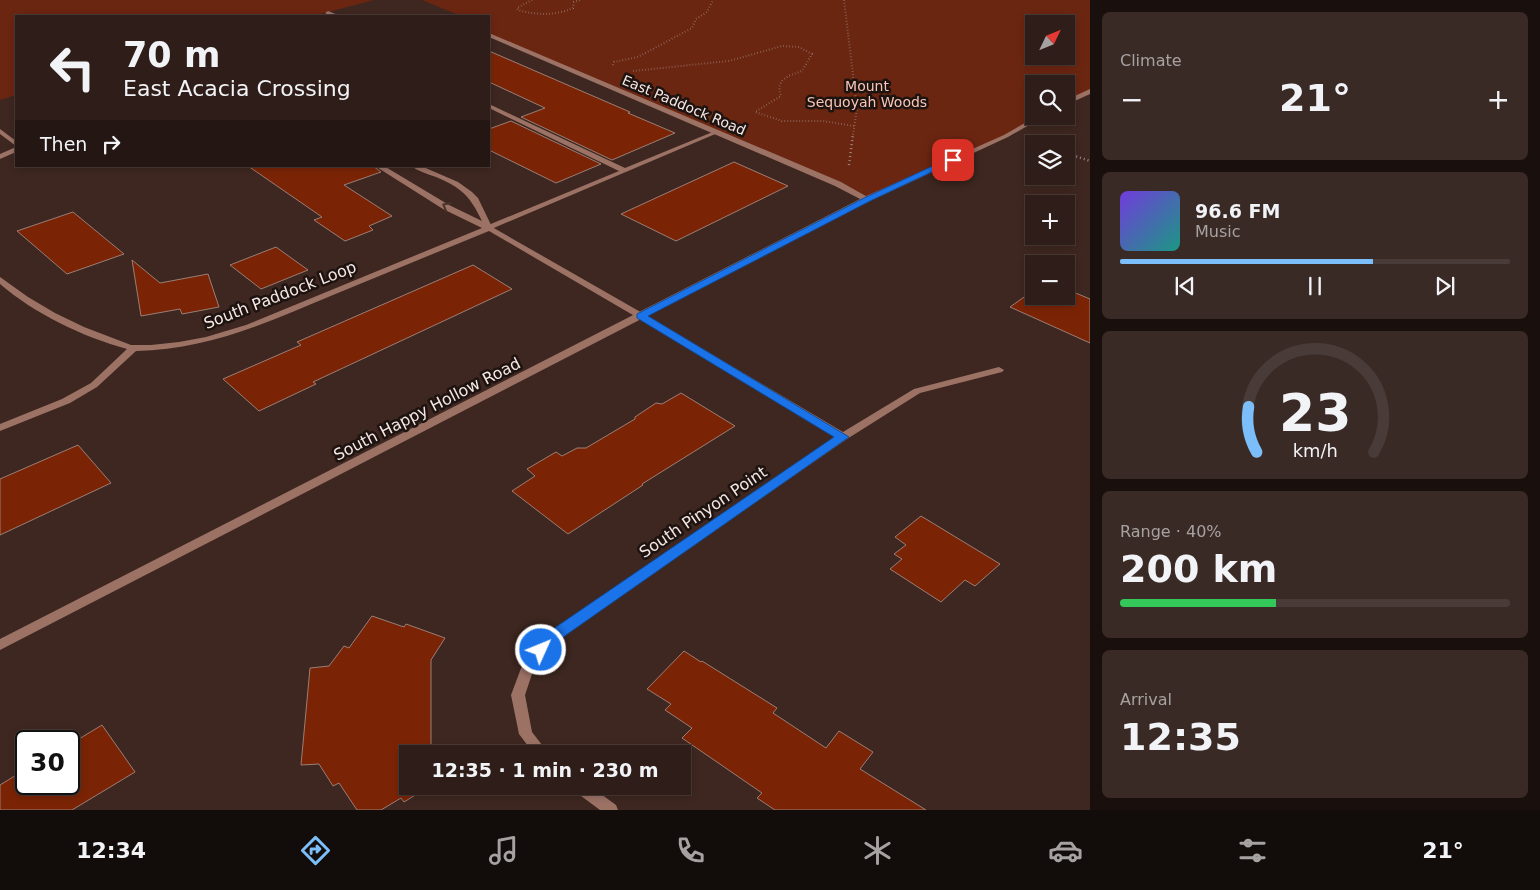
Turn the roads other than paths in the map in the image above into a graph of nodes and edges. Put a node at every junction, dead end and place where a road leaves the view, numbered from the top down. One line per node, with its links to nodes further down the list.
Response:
1 (328, 13): 2 (street)
2 (333, 15)
3 (490, 35): 9 (street, East Paddock Road)
4 (1090, 90): 5 (street)
5 (1075, 98)
6 (490, 106): 15 (street)
7 (1026, 125): 16 (street, South Happy Hollow Road)
8 (0, 131): 10 (street)
9 (717, 132): 15 (street, South Paddock Loop); 16 (street, East Paddock Road)
10 (15, 143)
11 (15, 150): 12 (street)
12 (0, 157)
13 (380, 167): 17 (street, one-way to 13)
14 (417, 167): 17 (street)
15 (625, 171): 17 (street, South Paddock Loop)
16 (867, 199): 19 (street, South Happy Hollow Road)
17 (489, 228): 19 (street); 20 (street, South Paddock Loop)
18 (0, 280): 20 (street, South Paddock Loop)
19 (641, 316): 23 (street); 24 (street, South Happy Hollow Road)
20 (134, 348): 22 (street)
21 (999, 370): 23 (street, South Pinyon Point)
22 (0, 428)
23 (843, 437): 25 (street, South Pinyon Point)
24 (0, 645)
25 (535, 745)
26 (590, 795): 27 (street)
27 (611, 810)

